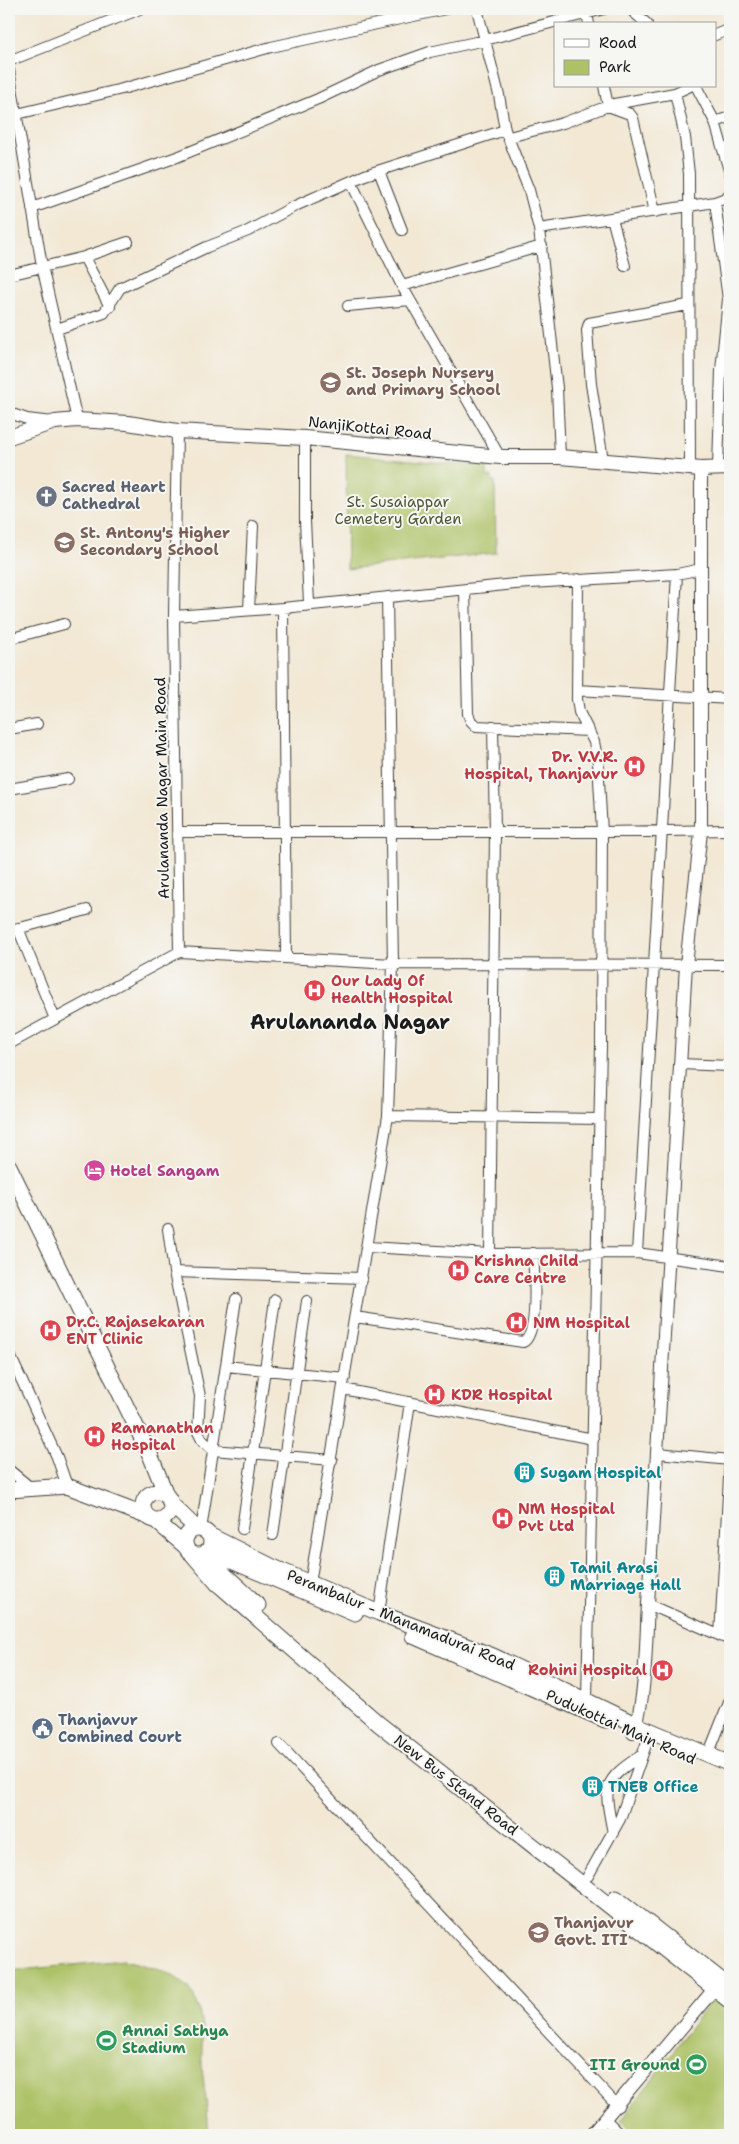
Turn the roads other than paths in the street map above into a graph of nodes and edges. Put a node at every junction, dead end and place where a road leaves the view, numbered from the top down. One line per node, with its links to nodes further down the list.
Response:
1 (140, 9): 10 (street)
2 (446, 9): 17 (street)
3 (477, 9): 9 (street)
4 (604, 9): 6 (street)
5 (630, 9): 8 (street)
6 (587, 13): 7 (street); 9 (street)
7 (589, 22)
8 (645, 22)
9 (485, 40): 20 (street); 28 (street)
10 (9, 61)
11 (9, 70): 17 (street)
12 (604, 88): 16 (street)
13 (686, 88): 15 (street)
14 (697, 88): 19 (street)
15 (676, 93): 16 (street); 27 (street)
16 (608, 106): 20 (street); 29 (street)
17 (14, 108): 28 (street)
18 (730, 116): 19 (street)
19 (715, 122): 21 (street)
20 (507, 134): 22 (street); 31 (street)
21 (729, 161): 23 (street)
22 (379, 171): 24 (street); 32 (street)
23 (730, 174)
24 (351, 182): 39 (street); 43 (street)
25 (730, 193): 26 (street)
26 (715, 202): 27 (street); 45 (street)
27 (688, 206): 29 (street); 41 (street)
28 (32, 208): 36 (street)
29 (654, 212): 30 (street)
30 (612, 218): 31 (street); 37 (street)
31 (539, 229): 34 (street)
32 (402, 230)
33 (128, 242): 35 (street)
34 (542, 246): 39 (street); 53 (street)
35 (84, 257): 36 (street); 43 (street)
36 (42, 266): 38 (street); 44 (street)
37 (625, 266)
38 (9, 275)
39 (402, 286): 40 (street)
40 (410, 300): 42 (street); 52 (street)
41 (688, 305): 54 (street); 55 (street)
42 (348, 306)
43 (110, 307): 44 (street)
44 (57, 329): 47 (street)
45 (727, 337): 56 (street)
46 (9, 413): 48 (street)
47 (77, 420): 48 (main road, NanjiKottai Road); 49 (main road, NanjiKottai Road)
48 (55, 422): 50 (main road, NanjiKottai Road)
49 (177, 430): 51 (main road, NanjiKottai Road); 66 (street, Arulananda Nagar Main Road)
50 (9, 438)
51 (305, 438): 52 (main road, NanjiKottai Road); 63 (street)
52 (500, 457): 53 (main road, NanjiKottai Road)
53 (560, 457): 54 (main road, NanjiKottai Road)
54 (603, 460): 55 (main road, NanjiKottai Road)
55 (695, 468): 56 (main road, NanjiKottai Road); 58 (street)
56 (724, 468)
57 (253, 526): 65 (street)
58 (701, 569): 59 (street); 71 (street)
59 (677, 574): 60 (street); 70 (street)
60 (578, 579): 61 (street); 69 (street)
61 (465, 590): 62 (street); 74 (street)
62 (387, 597): 63 (street); 83 (street)
63 (309, 604): 64 (street)
64 (282, 608): 65 (street); 82 (street)
65 (249, 610): 66 (street)
66 (174, 616): 81 (street, Arulananda Nagar Main Road)
67 (64, 624): 68 (street)
68 (9, 640)
69 (577, 690): 70 (street); 76 (street)
70 (670, 694): 71 (street); 80 (street)
71 (702, 699): 72 (street); 86 (street)
72 (730, 699)
73 (37, 724): 75 (street)
74 (493, 726): 76 (street); 84 (street)
75 (9, 729)
76 (589, 731): 85 (street)
77 (68, 779): 78 (street)
78 (9, 789)
79 (730, 830): 86 (street)
80 (662, 831): 85 (street); 86 (street); 95 (street)
81 (179, 832): 82 (street); 89 (street, Arulananda Nagar Main Road)
82 (285, 832): 83 (street); 90 (street)
83 (392, 832): 84 (street); 91 (street)
84 (495, 832): 85 (street); 92 (street)
85 (602, 832): 94 (street)
86 (702, 832): 96 (street)
87 (87, 910): 88 (street)
88 (14, 930): 97 (street)
89 (179, 952): 90 (street); 97 (street)
90 (286, 958): 91 (street)
91 (393, 964): 92 (street); 101 (street)
92 (493, 964): 94 (street); 102 (street)
93 (730, 964): 96 (street)
94 (602, 965): 95 (street); 103 (street)
95 (655, 965): 96 (street); 109 (street)
96 (686, 965): 99 (street)
97 (54, 1019): 98 (street)
98 (9, 1044)
99 (680, 1064): 100 (street); 111 (street)
100 (730, 1066)
101 (388, 1116): 102 (street); 106 (street)
102 (490, 1119): 103 (street); 110 (street)
103 (599, 1119): 107 (street)
104 (9, 1166): 131 (main road)
105 (168, 1229): 113 (street)
106 (368, 1247): 110 (street); 114 (street)
107 (596, 1252): 108 (street); 109 (street); 126 (street)
108 (533, 1253): 110 (street); 118 (street)
109 (637, 1253): 111 (street)
110 (490, 1254)
111 (669, 1258): 112 (street); 129 (street)
112 (730, 1266)
113 (174, 1272): 114 (street); 127 (street)
114 (362, 1278): 118 (street)
115 (236, 1299): 120 (street)
116 (275, 1300): 121 (street)
117 (307, 1301): 122 (street)
118 (355, 1317): 123 (street)
119 (9, 1353): 135 (street)
120 (226, 1366): 121 (street); 127 (street)
121 (264, 1370): 122 (street); 128 (street)
122 (296, 1373): 123 (street); 130 (street)
123 (345, 1378): 124 (street)
124 (343, 1389): 125 (street); 132 (street)
125 (410, 1402): 126 (street); 149 (street)
126 (592, 1439): 152 (street)
127 (213, 1450): 128 (street); 143 (street)
128 (252, 1453): 130 (street); 142 (street)
129 (658, 1453): 133 (street); 148 (street)
130 (284, 1456): 132 (street); 144 (street)
131 (151, 1457): 138 (main road); 140 (main road)
132 (332, 1460): 147 (street)
133 (730, 1460): 150 (street)
134 (9, 1470): 136 (street)
135 (67, 1486): 136 (main road); 139 (main road, New Bus Stand Road)
136 (31, 1488): 137 (main road)
137 (9, 1490)
138 (146, 1497): 139 (main road); 140 (main road); 141 (main road)
139 (105, 1500): 141 (main road, New Bus Stand Road)
140 (169, 1500): 141 (main road); 143 (main road, Perambalur - Manamadurai Road)
141 (151, 1518): 145 (main road, New Bus Stand Road)
142 (242, 1529)
143 (202, 1531): 145 (main road); 146 (main road); 147 (main road, Perambalur - Manamadurai Road)
144 (273, 1534)
145 (189, 1550): 146 (main road); 163 (main road, New Bus Stand Road)
146 (208, 1551): 147 (main road, Pudukottai Main Road); 162 (main road, New Bus Stand Road)
147 (310, 1588): 149 (main road, Perambalur - Manamadurai Road); 151 (main road, Pudukottai Main Road)
148 (648, 1604): 150 (street); 154 (street)
149 (379, 1613): 151 (main road, Perambalur - Manamadurai Road)
150 (725, 1638)
151 (491, 1662): 152 (main road, Perambalur - Manamadurai Road); 154 (main road, Pudukottai Main Road)
152 (587, 1700): 154 (main road, Perambalur - Manamadurai Road)
153 (730, 1700): 158 (street)
154 (635, 1729): 155 (main road, Pudukottai Main Road); 158 (main road, Perambalur - Manamadurai Road)
155 (648, 1739): 157 (street); 160 (main road, Pudukottai Main Road)
156 (279, 1744): 165 (street)
157 (642, 1755): 161 (street); 161 (street)
158 (708, 1755): 159 (main road, Perambalur - Manamadurai Road)
159 (730, 1764)
160 (730, 1775)
161 (612, 1833): 162 (street)
162 (588, 1876): 163 (main road, New Bus Stand Road)
163 (722, 1986): 164 (main road, New Bus Stand Road); 165 (street)
164 (730, 2001)
165 (618, 2106): 166 (street)
166 (606, 2120): 167 (street); 168 (street)
167 (591, 2135)
168 (621, 2135)

